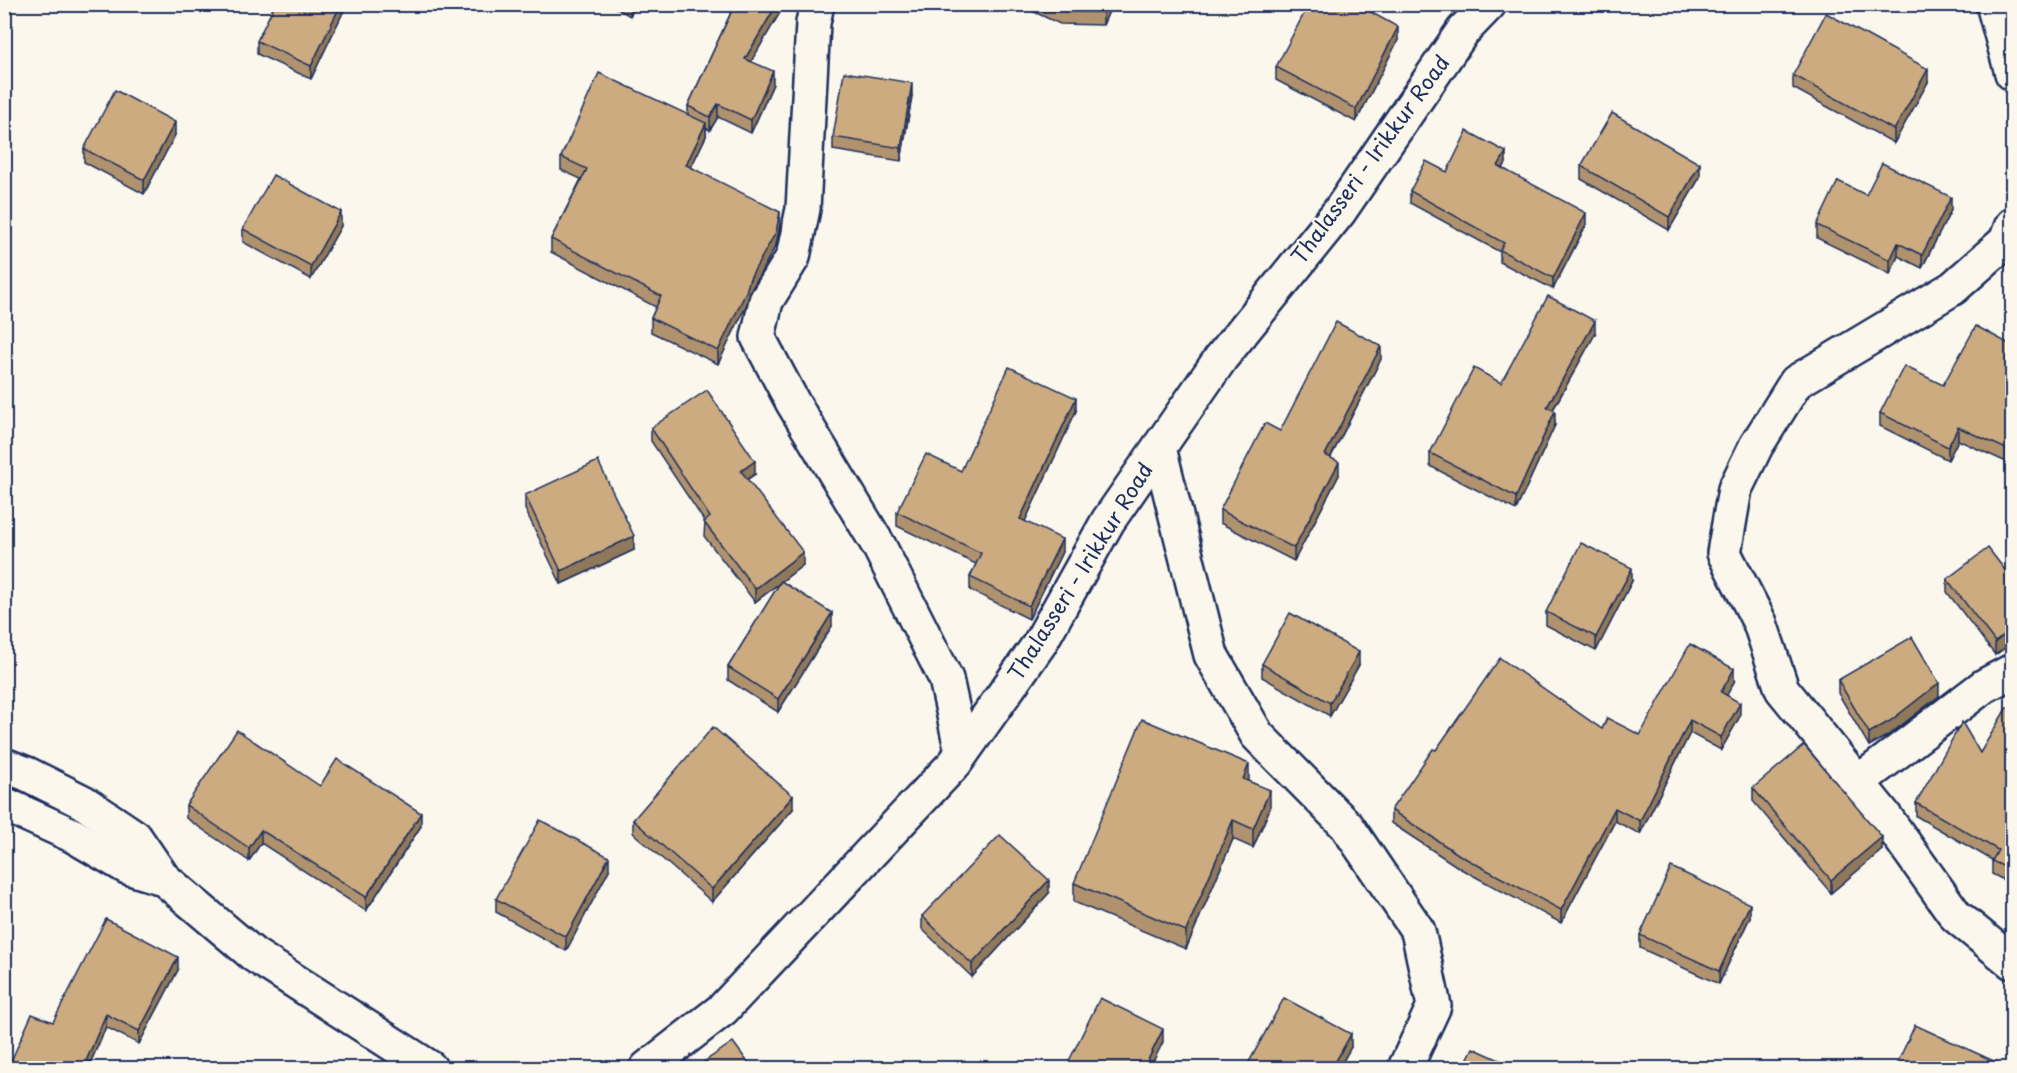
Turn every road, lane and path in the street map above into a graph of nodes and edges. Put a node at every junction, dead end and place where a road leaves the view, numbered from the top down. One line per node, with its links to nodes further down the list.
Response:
1 (818, 4): 8 (street)
2 (1489, 4): 6 (street, Thalasseri - Irikkur Road)
3 (1993, 4): 4 (street)
4 (2013, 74)
5 (2013, 225): 10 (street)
6 (1159, 448): 8 (street, Thalasseri - Irikkur Road); 16 (street)
7 (2013, 671): 10 (street)
8 (962, 752): 15 (street, Thalasseri - Irikkur Road)
9 (4, 765): 12 (street)
10 (1858, 782): 13 (street)
11 (4, 804): 12 (street)
12 (163, 878): 14 (street)
13 (2013, 962)
14 (430, 1068)
15 (647, 1068)
16 (1406, 1068)

